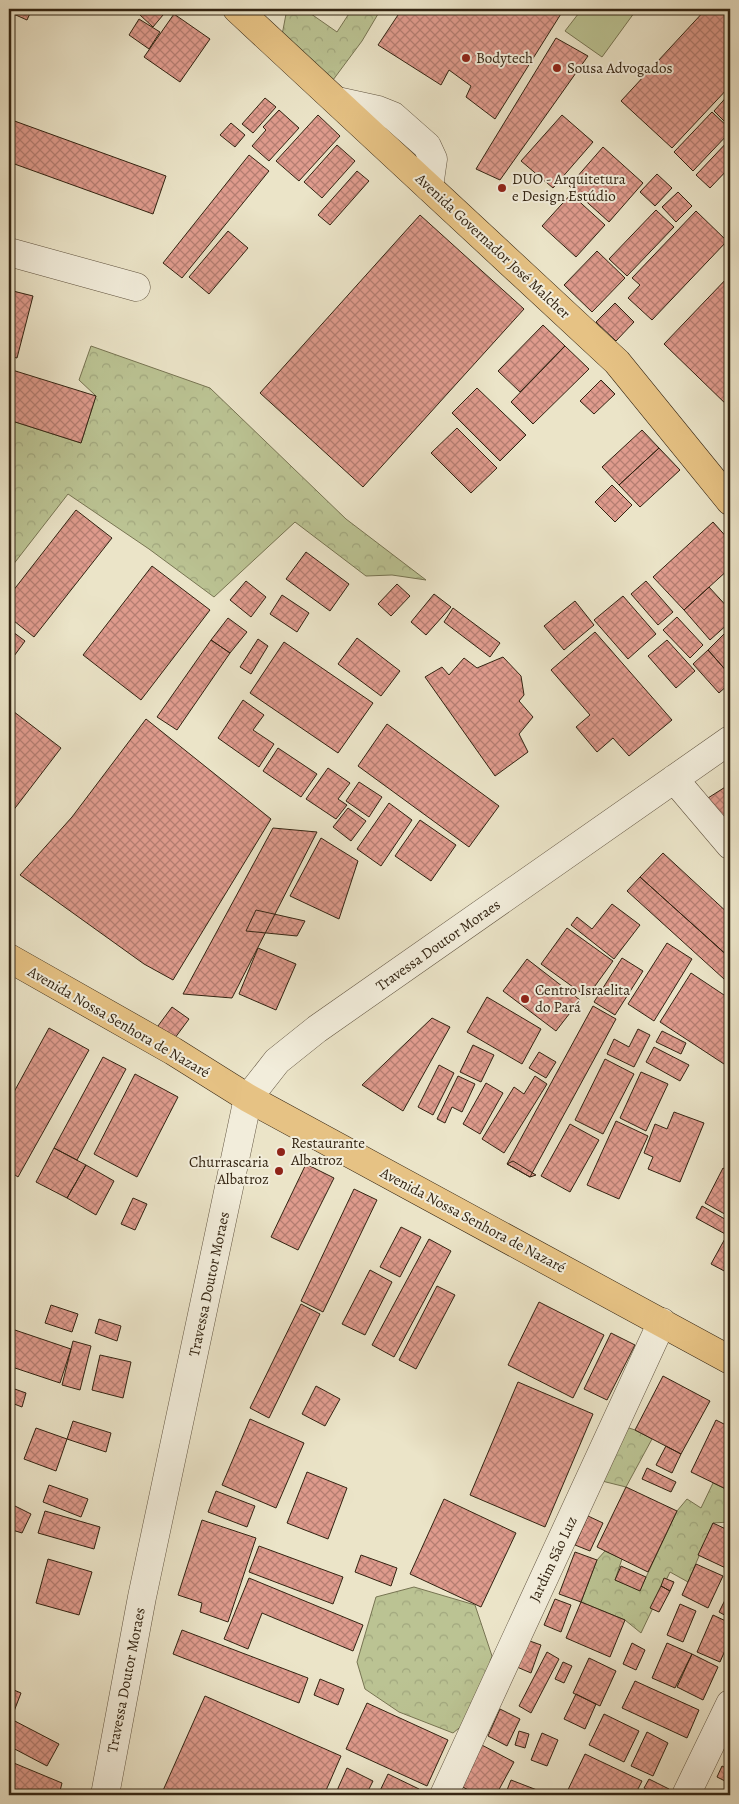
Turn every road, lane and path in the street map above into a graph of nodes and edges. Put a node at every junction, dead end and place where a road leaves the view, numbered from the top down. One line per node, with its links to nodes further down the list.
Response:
1 (237, 9): 4 (main road, Avenida Governador José Malcher)
2 (9, 252): 3 (street)
3 (136, 287)
4 (730, 501)
5 (730, 740): 6 (street, Travessa Doutor Moraes)
6 (674, 779): 7 (street); 9 (street, Travessa Doutor Moraes)
7 (730, 845)
8 (9, 958): 9 (main road, Avenida Nossa Senhora de Nazaré)
9 (248, 1098): 10 (main road, Avenida Nossa Senhora de Nazaré); 13 (street, Travessa Doutor Moraes)
10 (662, 1322): 11 (main road, Avenida Nossa Senhora de Nazaré); 14 (street, Jardim São Luz)
11 (730, 1360)
12 (730, 1704): 15 (street)
13 (104, 1795)
14 (444, 1795)
15 (686, 1795)

